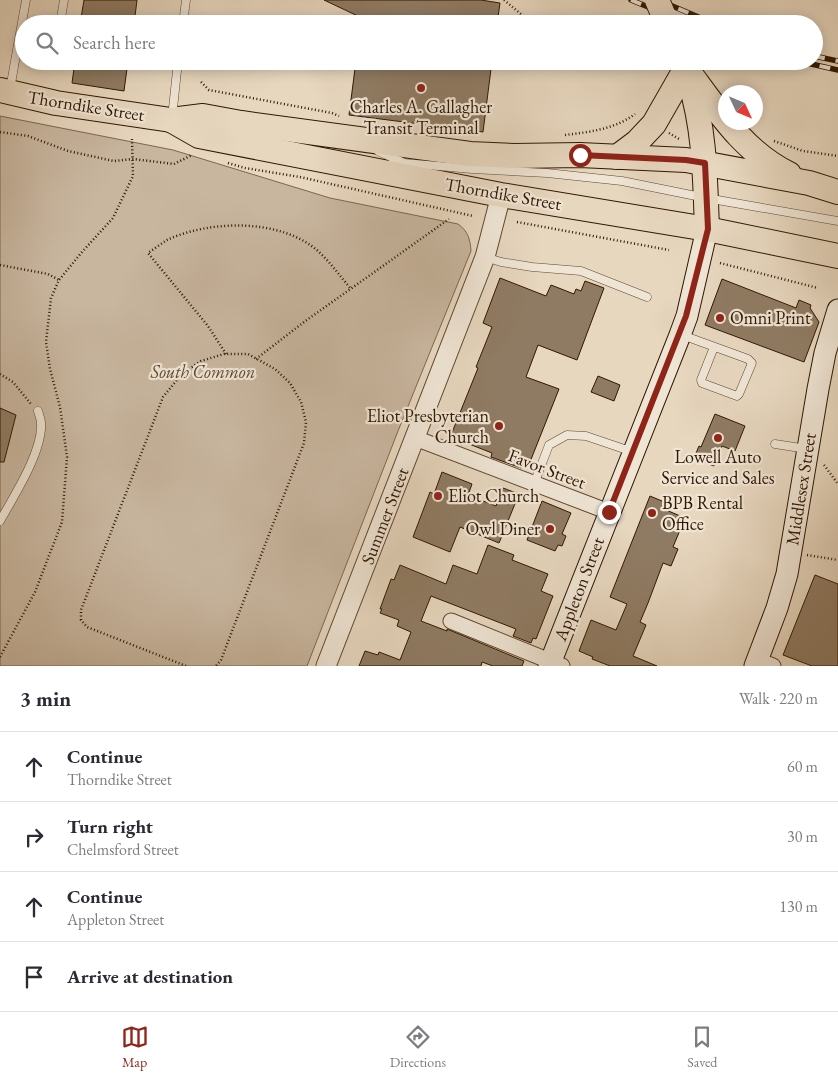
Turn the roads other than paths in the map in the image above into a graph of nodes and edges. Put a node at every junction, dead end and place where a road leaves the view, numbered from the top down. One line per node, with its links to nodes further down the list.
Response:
1 (26, 0): 5 (lane)
2 (64, 0): 6 (lane)
3 (186, 0): 7 (lane)
4 (657, 0): 8 (main road, bridge)
5 (24, 15)
6 (62, 15)
7 (184, 15)
8 (663, 15)
9 (15, 64): 14 (lane)
10 (177, 70): 15 (lane)
11 (681, 70): 17 (main road)
12 (686, 70): 19 (main road)
13 (688, 70): 21 (main road)
14 (5, 91): 15 (main road, Thorndike Street)
15 (171, 120): 16 (main road, Thorndike Street); 20 (main road, Thorndike Street)
16 (351, 129): 17 (main road, Thorndike Street); 18 (lane)
17 (617, 157): 19 (main road, Thorndike Street)
18 (404, 163): 20 (lane); 24 (lane)
19 (705, 163): 21 (main road, Thorndike Street); 24 (main road)
20 (353, 166): 23 (main road, Thorndike Street)
21 (809, 183): 22 (main road, Thorndike Street)
22 (838, 192)
23 (501, 195): 26 (main road, Thorndike Street); 28 (street, Summer Street)
24 (706, 198): 25 (lane); 26 (main road)
25 (838, 221)
26 (708, 229): 27 (main road, Thorndike Street); 31 (main road, Appleton Street)
27 (838, 256)
28 (485, 257): 29 (lane); 34 (street, Summer Street)
29 (647, 297)
30 (838, 310): 37 (main road, Middlesex Street)
31 (680, 335): 32 (lane); 36 (main road, Appleton Street)
32 (714, 347): 32 (lane)
33 (38, 411): 40 (lane)
34 (415, 438): 38 (street, Favor Street); 44 (street, Summer Street)
35 (776, 444): 37 (lane)
36 (633, 452): 38 (lane); 39 (main road, Appleton Street)
37 (814, 456): 42 (main road, Middlesex Street)
38 (534, 484): 39 (street, Favor Street)
39 (609, 512): 43 (main road, Appleton Street)
40 (0, 521)
41 (451, 621): 43 (street)
42 (762, 664)
43 (554, 665)
44 (326, 666)

